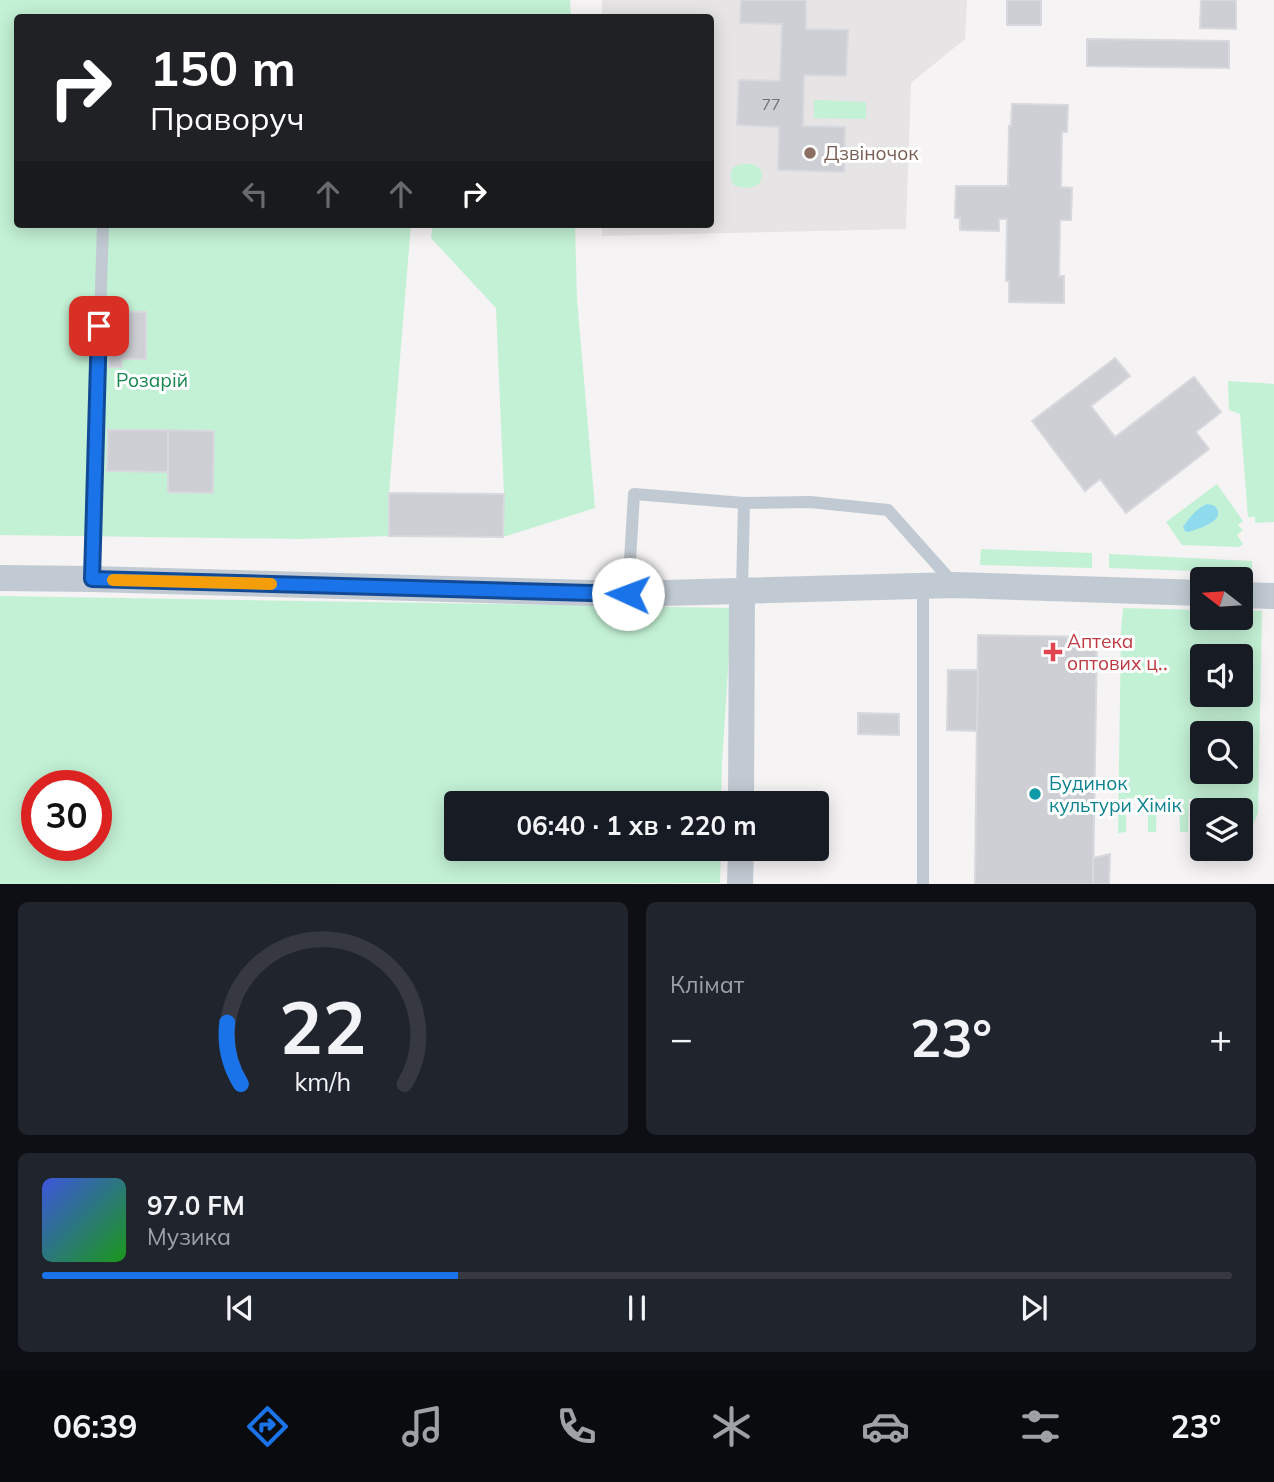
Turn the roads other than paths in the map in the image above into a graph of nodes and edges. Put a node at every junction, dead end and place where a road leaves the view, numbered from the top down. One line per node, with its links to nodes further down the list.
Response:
1 (103, 228): 4 (lane)
2 (744, 503): 5 (lane); 7 (lane); 9 (lane)
3 (0, 578): 4 (street)
4 (92, 579): 9 (street)
5 (955, 585): 6 (street); 8 (street)
6 (923, 587): 7 (street); 15 (lane)
7 (742, 591): 9 (street); 12 (street)
8 (1190, 593)
9 (628, 594)
10 (1253, 595): 11 (street)
11 (1274, 596)
12 (741, 791)
13 (740, 861): 14 (street)
14 (740, 884)
15 (923, 884)

